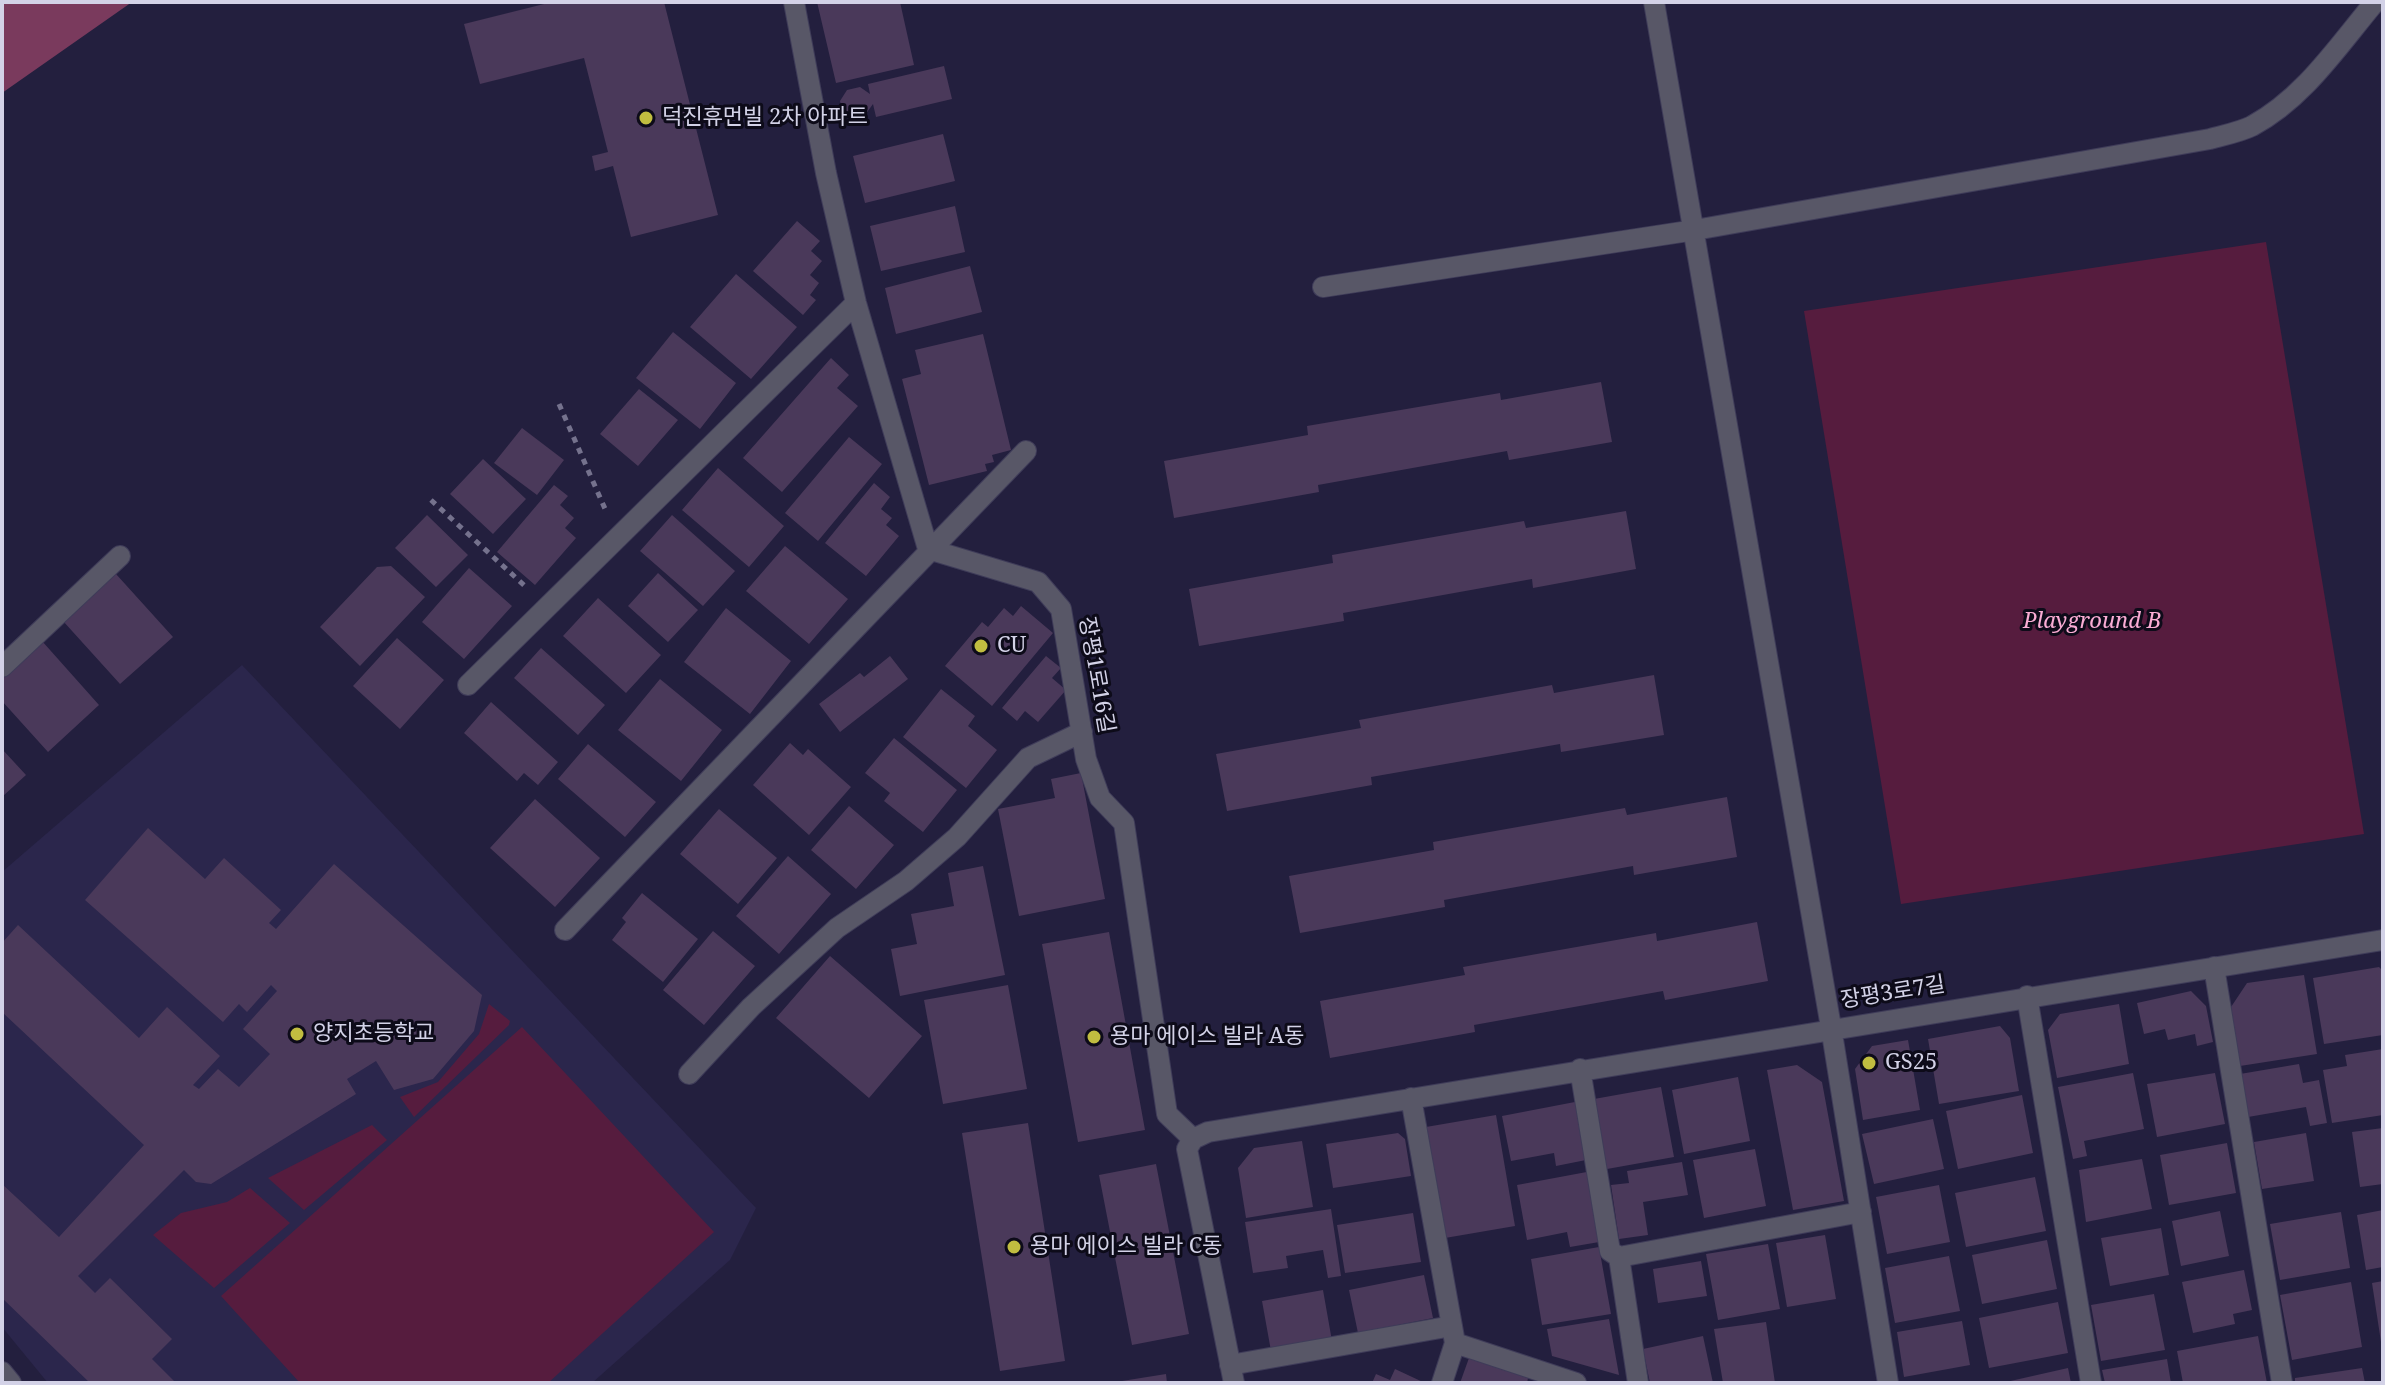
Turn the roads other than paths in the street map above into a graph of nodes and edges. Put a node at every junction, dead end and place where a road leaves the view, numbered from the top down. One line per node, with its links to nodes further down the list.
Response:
1 (794, 2): 6 (street)
2 (1654, 2): 4 (street)
3 (2375, 2): 4 (street)
4 (1695, 230): 5 (street); 17 (street)
5 (1323, 287)
6 (856, 303): 8 (street); 11 (street)
7 (1026, 451): 8 (street)
8 (928, 549): 12 (street, 장평1로16길); 13 (street)
9 (120, 556): 10 (street)
10 (2, 667)
11 (468, 685)
12 (1082, 732): 19 (street); 21 (street, 장평1로16길)
13 (565, 930)
14 (2383, 940): 15 (street, 장평3로7길)
15 (2214, 967): 16 (street, 장평3로7길); 33 (street)
16 (2027, 996): 17 (street, 장평3로7길); 32 (street)
17 (1831, 1027): 18 (street, 장평3로7길); 22 (street)
18 (1580, 1069): 20 (street, 장평3로7길); 23 (street)
19 (689, 1074)
20 (1411, 1098): 21 (street, 장평3로7길); 24 (street)
21 (1193, 1139): 26 (street)
22 (1861, 1212): 23 (street); 31 (street)
23 (1619, 1257): 30 (street)
24 (1454, 1335): 26 (street); 28 (street); 29 (street)
25 (2, 1372): 27 (street)
26 (1232, 1374)
27 (11, 1383)
28 (1442, 1383)
29 (1576, 1383)
30 (1638, 1383)
31 (1888, 1383)
32 (2091, 1383)
33 (2282, 1383)

